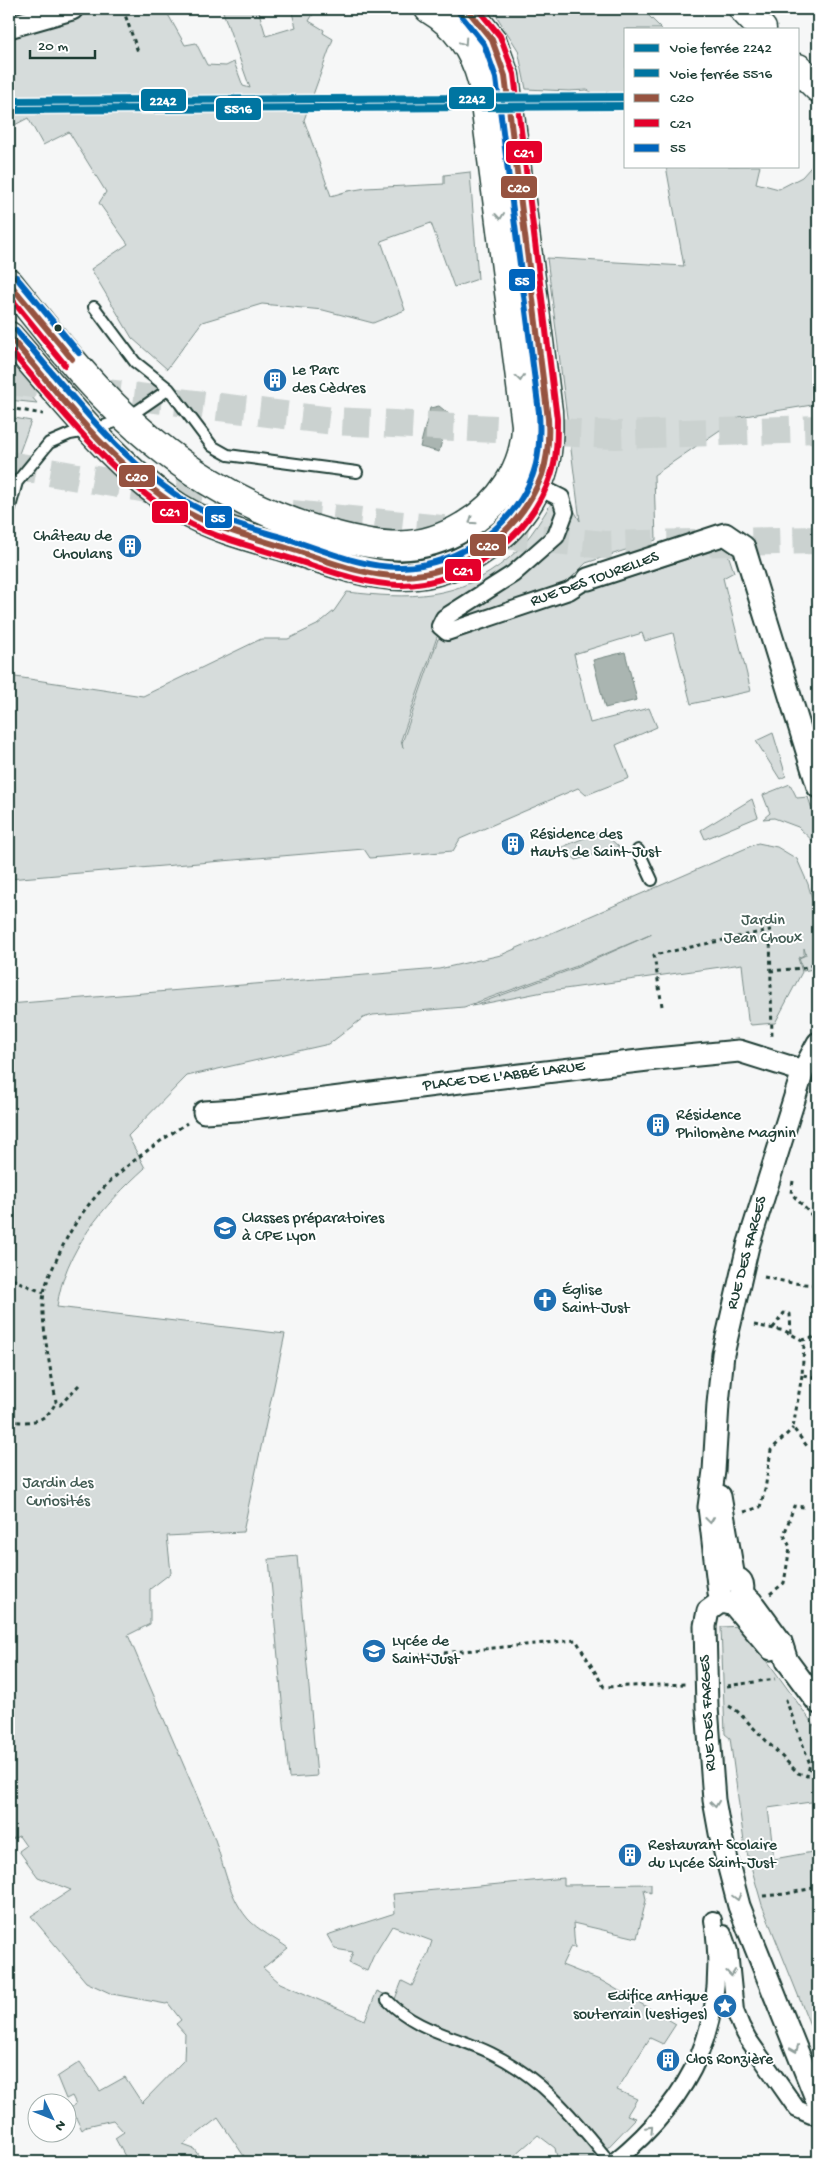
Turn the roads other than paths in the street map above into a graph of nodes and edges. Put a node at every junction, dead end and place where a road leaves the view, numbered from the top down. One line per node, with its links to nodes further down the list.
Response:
1 (72, 9): 5 (street)
2 (429, 9): 13 (main road, one-way to 13)
3 (467, 9): 16 (main road)
4 (743, 9): 6 (main road)
5 (9, 27)
6 (761, 28)
7 (800, 70): 8 (main road)
8 (818, 88)
9 (9, 283): 13 (main road)
10 (94, 307): 12 (lane)
11 (9, 336): 14 (main road)
12 (169, 389): 13 (lane); 15 (lane)
13 (127, 418): 14 (lane)
14 (92, 430): 16 (main road); 17 (lane)
15 (357, 472)
16 (536, 486): 18 (street, RUE DES TOURELLES)
17 (9, 511)
18 (588, 579): 19 (street, RUE DES TOURELLES)
19 (818, 787)
20 (638, 850): 21 (lane)
21 (652, 880)
22 (818, 1042): 23 (street, RUE DES FARGES)
23 (803, 1071): 24 (street, PLACE DE L'ABBÉ LARUE); 25 (street, RUE DES FARGES)
24 (204, 1112)
25 (730, 1592): 26 (street); 28 (street, RUE DES FARGES, one-way to 28)
26 (818, 1703)
27 (387, 2000): 30 (lane)
28 (818, 2103)
29 (818, 2112): 30 (street, one-way to 29)
30 (609, 2158)

